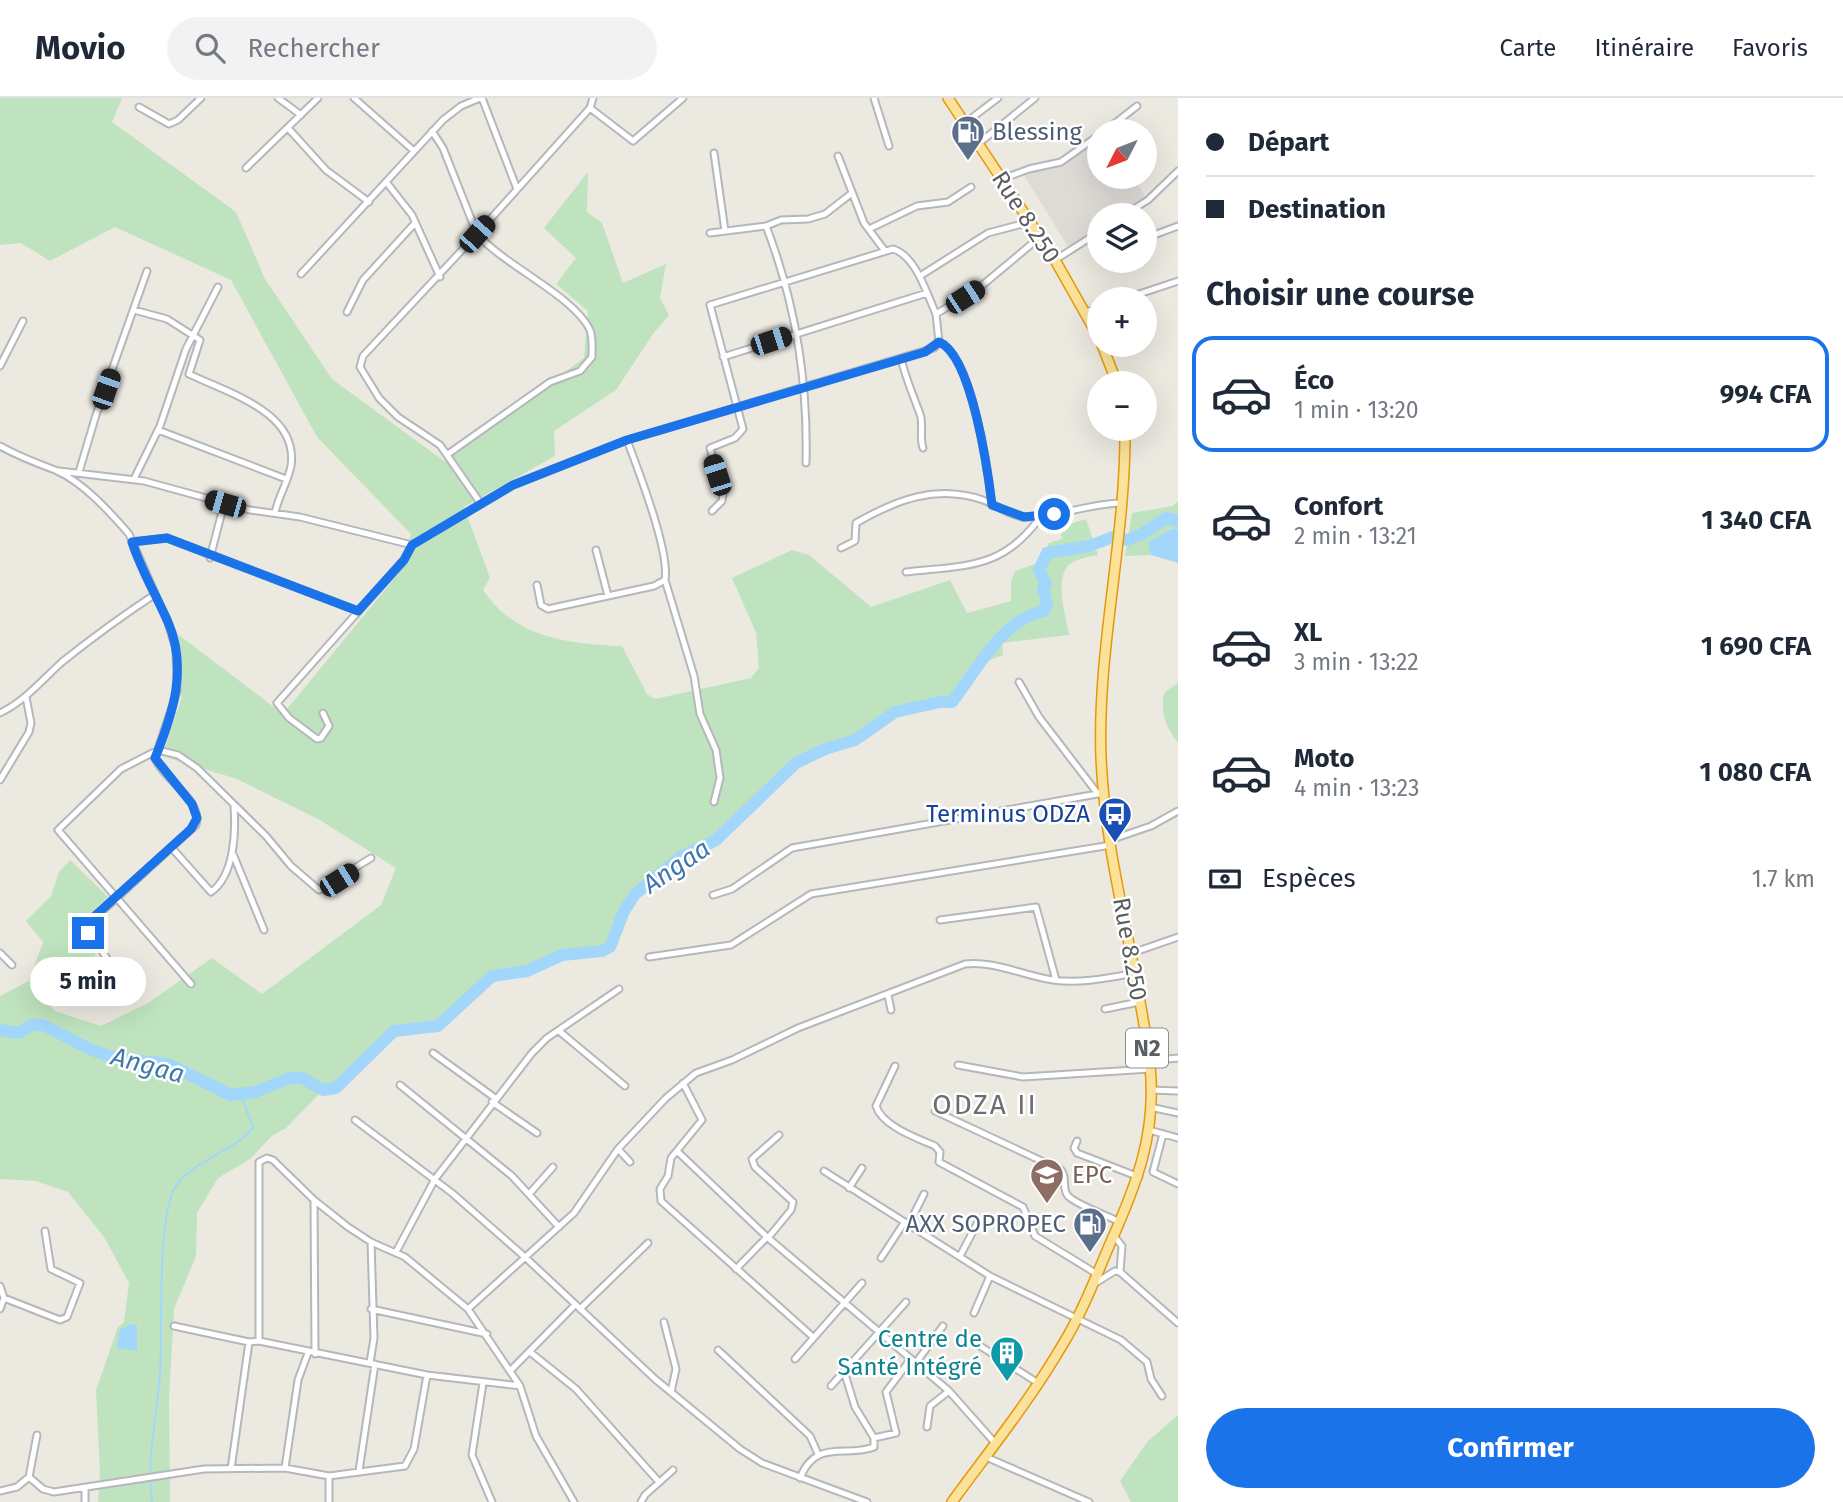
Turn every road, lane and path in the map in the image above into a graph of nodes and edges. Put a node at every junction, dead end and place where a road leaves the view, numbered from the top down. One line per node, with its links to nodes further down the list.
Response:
1 (201, 98): 13 (street)
2 (278, 98): 15 (street)
3 (318, 98): 15 (street)
4 (354, 98): 23 (street)
5 (481, 98): 19 (street); 31 (street)
6 (593, 98): 14 (street)
7 (682, 98): 14 (street)
8 (874, 98): 22 (street)
9 (948, 98): 17 (highway, Rue 8.250)
10 (998, 98): 17 (street)
11 (1035, 98): 20 (street)
12 (1137, 106): 16 (street)
13 (139, 107)
14 (590, 108): 31 (street)
15 (301, 115): 18 (street)
16 (1120, 119)
17 (965, 123): 20 (highway, Rue 8.250)
18 (288, 128): 26 (street); 33 (street)
19 (432, 131): 23 (street); 42 (street)
20 (978, 144): 28 (highway, Rue 8.250)
21 (1087, 144): 28 (street)
22 (889, 146)
23 (414, 151): 29 (street)
24 (714, 153): 40 (street)
25 (838, 156): 32 (street)
26 (246, 169)
27 (1178, 171): 34 (street)
28 (1002, 179): 35 (highway, Rue 8.250)
29 (387, 183): 33 (street); 36 (street)
30 (971, 187): 39 (street)
31 (517, 189): 42 (street)
32 (852, 193): 37 (street); 39 (street)
33 (369, 202): 49 (street)
34 (1142, 203)
35 (1030, 222): 44 (highway, Rue 8.250); 50 (street)
36 (415, 223): 51 (street); 58 (street)
37 (766, 226): 40 (street); 53 (street)
38 (1178, 226): 43 (street)
39 (869, 229): 46 (street)
40 (725, 231): 41 (street)
41 (710, 233)
42 (477, 234): 51 (street); 75 (street)
43 (1157, 234)
44 (1040, 237): 47 (highway, Rue 8.250); 60 (street)
45 (1087, 240): 47 (street)
46 (885, 251): 50 (street); 53 (street)
47 (1055, 260): 59 (highway, Rue 8.250)
48 (147, 271): 57 (street)
49 (301, 274)
50 (919, 276): 56 (street)
51 (440, 277): 75 (street)
52 (1178, 281): 55 (street)
53 (785, 282): 62 (street); 65 (street)
54 (218, 287): 63 (street)
55 (1157, 288)
56 (927, 292): 60 (street); 62 (street)
57 (134, 310): 63 (street); 78 (street)
58 (347, 312)
59 (1086, 313)
60 (936, 314): 64 (street)
61 (23, 321): 67 (street)
62 (794, 334): 65 (street); 68 (street)
63 (193, 336): 70 (street); 80 (street)
64 (939, 342): 66 (street); 84 (street)
65 (723, 357): 69 (street)
66 (901, 359): 68 (street); 74 (street)
67 (0, 366)
68 (805, 387): 69 (street); 76 (street)
69 (737, 406): 71 (street); 85 (street)
70 (158, 430): 79 (street); 80 (street)
71 (627, 440): 83 (street); 94 (street)
72 (1125, 441): 81 (highway, Rue 8.250 / N2)
73 (0, 446): 77 (street)
74 (923, 448)
75 (448, 454): 83 (street)
76 (806, 463)
77 (57, 471): 78 (street); 88 (street)
78 (79, 472): 79 (street)
79 (134, 479): 82 (street)
80 (286, 479): 86 (street)
81 (1122, 503): 87 (street); 105 (highway, Rue 8.250 / N2)
82 (225, 504): 86 (street); 92 (street)
83 (481, 504): 89 (street)
84 (992, 505): 87 (street); 90 (street)
85 (712, 511)
86 (275, 513): 89 (street)
87 (1041, 516): 93 (street)
88 (132, 542): 92 (street); 96 (street)
89 (412, 545): 98 (street)
90 (841, 548)
91 (596, 550): 97 (street)
92 (210, 557): 98 (street)
93 (906, 572)
94 (665, 580): 97 (street); 106 (street)
95 (537, 584): 97 (street)
96 (154, 595): 100 (street); 103 (street)
97 (608, 596)
98 (358, 611): 102 (street)
99 (1019, 682): 105 (street)
100 (26, 697): 101 (street); 104 (street)
101 (0, 713)
102 (323, 713)
103 (158, 750): 107 (street); 110 (street); 114 (street)
104 (0, 780)
105 (1101, 794): 109 (highway, Rue 8.250 / N2); 113 (street)
106 (714, 802)
107 (234, 807): 111 (street); 112 (street)
108 (1178, 811): 109 (street)
109 (1110, 842): 119 (highway, Rue 8.250 / N2); 120 (street)
110 (171, 847): 111 (street); 114 (street)
111 (233, 854): 116 (street)
112 (371, 858)
113 (713, 895)
114 (115, 897): 122 (street); 125 (street)
115 (940, 920): 124 (street)
116 (264, 930)
117 (1178, 937): 119 (street)
118 (0, 953): 121 (street)
119 (1132, 953): 123 (highway, Rue 8.250 / N2)
120 (649, 957)
121 (12, 965)
122 (115, 970)
123 (1136, 973): 124 (street); 128 (highway, Rue 8.250 / N2)
124 (1056, 980): 127 (street)
125 (191, 984)
126 (619, 989): 131 (street)
127 (888, 995): 130 (street); 137 (street)
128 (1139, 1002): 129 (street); 135 (highway, Rue 8.250 / N2)
129 (1105, 1009)
130 (891, 1010)
131 (559, 1031): 139 (street); 142 (street)
132 (433, 1053): 142 (street)
133 (1178, 1058): 135 (street)
134 (958, 1065): 135 (street)
135 (1149, 1065): 140 (highway, Rue 8.250 / N2)
136 (895, 1066): 182 (street)
137 (682, 1083): 154 (street); 155 (street)
138 (400, 1085): 152 (street)
139 (625, 1086)
140 (1150, 1090): 141 (street); 143 (highway, Rue 8.250 / N2)
141 (1178, 1091)
142 (494, 1100): 148 (street); 152 (street)
143 (1150, 1107): 145 (street); 147 (highway, Rue 8.250 / N2)
144 (934, 1111): 168 (street)
145 (1178, 1113)
146 (355, 1120): 161 (street)
147 (1149, 1130): 149 (street); 160 (highway, Rue 8.250 / N2)
148 (537, 1133)
149 (1163, 1134): 151 (street); 162 (street)
150 (779, 1135): 173 (street)
151 (1178, 1138)
152 (466, 1139): 161 (street); 164 (street)
153 (1077, 1141): 160 (street)
154 (618, 1149): 156 (street); 170 (street)
155 (678, 1152): 173 (street); 180 (street)
156 (630, 1162)
157 (553, 1167): 164 (street)
158 (862, 1168): 163 (street)
159 (824, 1171): 163 (street)
160 (1139, 1177): 168 (highway, Rue 8.250 / N2)
161 (435, 1179): 176 (street); 178 (street)
162 (1178, 1184)
163 (849, 1188): 169 (street)
164 (530, 1193): 170 (street)
165 (924, 1194): 169 (street)
166 (314, 1200): 174 (street); 203 (street); 208 (street)
167 (978, 1222): 177 (street)
168 (1120, 1222): 172 (highway, Rue 8.250 / N2)
169 (906, 1225): 177 (street); 179 (street)
170 (559, 1227): 178 (street)
171 (45, 1231): 187 (street)
172 (1114, 1236): 181 (street); 182 (highway, Rue 8.250 / N2)
173 (767, 1237): 180 (street); 189 (street)
174 (371, 1242): 176 (street); 191 (street)
175 (648, 1244): 190 (street)
176 (396, 1252): 193 (street)
177 (960, 1256): 183 (street)
178 (526, 1258): 190 (street); 193 (street)
179 (881, 1258)
180 (736, 1269): 202 (street)
181 (1120, 1272): 185 (street); 197 (street)
182 (1097, 1274): 185 (highway, Rue 8.250 / N2)
183 (989, 1276): 194 (street); 195 (street)
184 (862, 1283): 189 (street)
185 (1092, 1285): 195 (highway, Rue 8.250 / N2)
186 (0, 1286): 187 (street)
187 (4, 1298): 192 (street)
188 (906, 1302): 200 (street)
189 (844, 1303): 200 (street); 202 (street)
190 (578, 1307): 207 (street); 220 (street)
191 (371, 1308): 201 (street); 211 (street)
192 (0, 1309)
193 (468, 1309): 201 (street)
194 (974, 1313)
195 (1076, 1321): 216 (highway, Rue 8.250 / N2); 221 (street)
196 (664, 1322): 220 (street)
197 (1178, 1322)
198 (174, 1326): 204 (street)
199 (943, 1326): 210 (street)
200 (877, 1333): 210 (street); 213 (street)
201 (487, 1334): 212 (street)
202 (814, 1337): 209 (street)
203 (260, 1341): 204 (street); 208 (street)
204 (249, 1342): 229 (street)
205 (977, 1344): 216 (street)
206 (718, 1350): 226 (street)
207 (530, 1352): 212 (street); 235 (street)
208 (312, 1353): 211 (street); 228 (street)
209 (795, 1359)
210 (912, 1362): 219 (street); 224 (street)
211 (372, 1364): 214 (street); 231 (street)
212 (510, 1371): 217 (street)
213 (844, 1371): 218 (street); 224 (street)
214 (427, 1375): 215 (street); 231 (street)
215 (483, 1383): 217 (street); 240 (street)
216 (1038, 1383): 225 (highway, Rue 8.250 / N2)
217 (520, 1386): 241 (street)
218 (831, 1386)
219 (949, 1391): 222 (street); 225 (street)
220 (671, 1392): 234 (street)
221 (1162, 1396)
222 (927, 1427)
223 (37, 1435): 233 (street)
224 (874, 1438): 226 (street)
225 (995, 1443): 227 (highway, Rue 8.250 / N2)
226 (818, 1454): 234 (street)
227 (986, 1457): 244 (highway, Rue 8.250 / N2); 245 (street)
228 (285, 1468): 229 (street); 232 (street)
229 (231, 1469): 236 (street)
230 (673, 1470): 235 (street)
231 (359, 1471): 232 (street)
232 (329, 1476): 239 (street)
233 (29, 1477): 236 (street); 237 (street)
234 (800, 1478): 243 (street)
235 (659, 1482): 242 (street)
236 (85, 1489): 238 (street)
237 (0, 1491)
238 (85, 1502)
239 (329, 1502)
240 (492, 1502)
241 (574, 1502)
242 (641, 1502)
243 (867, 1502)
244 (952, 1502)
245 (1089, 1502)

